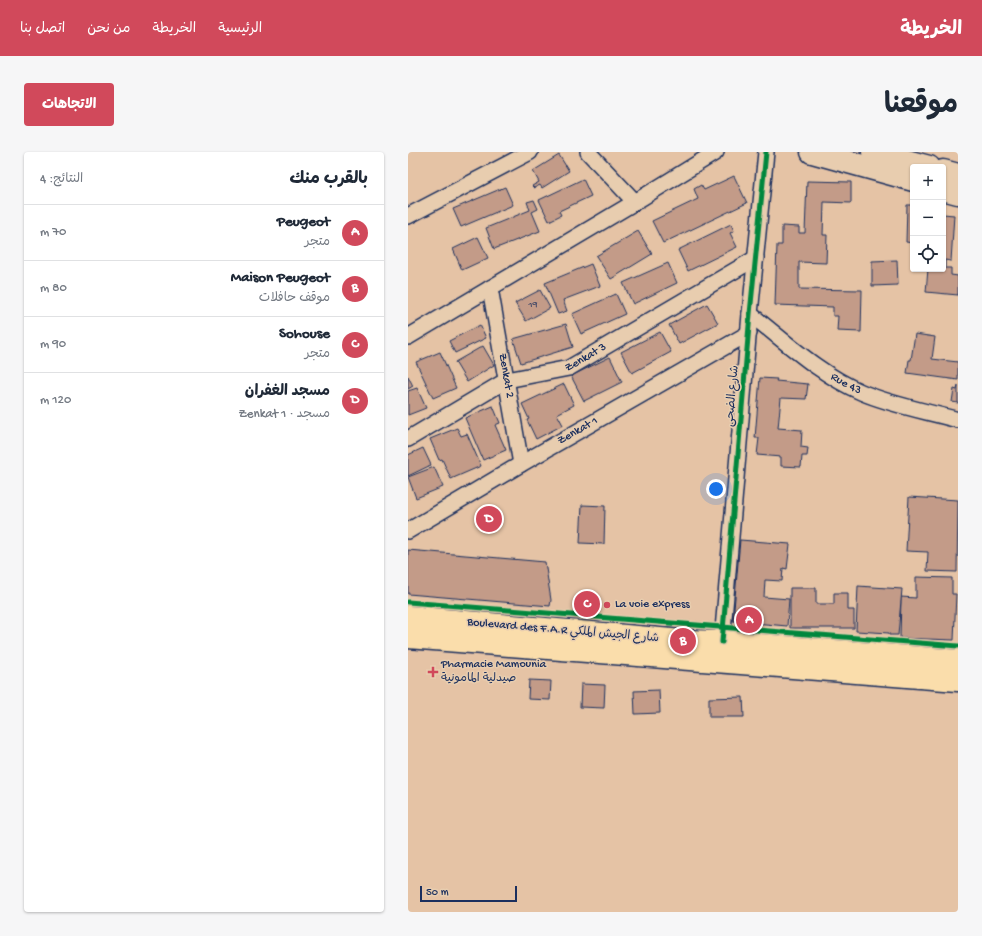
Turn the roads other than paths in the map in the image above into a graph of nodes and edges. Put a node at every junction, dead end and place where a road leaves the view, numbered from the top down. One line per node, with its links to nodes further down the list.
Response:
1 (530, 152): 14 (street)
2 (588, 152): 13 (street)
3 (716, 152): 13 (street)
4 (766, 152): 15 (street, شارع الضحى)
5 (812, 152): 10 (main road)
6 (873, 152): 7 (main road)
7 (918, 164)
8 (946, 172): 9 (main road)
9 (958, 175)
10 (910, 179)
11 (946, 189): 12 (main road)
12 (958, 193)
13 (635, 202): 16 (street)
14 (408, 216)
15 (756, 258): 17 (street, شارع الضحى); 20 (street, Zenkat 3)
16 (490, 288): 19 (street); 20 (street, Zenkat 2)
17 (750, 314): 18 (street, شارع الضحى); 21 (street, Rue 43)
18 (749, 333): 23 (street, Zenkat 1); 27 (street, شارع الضحى)
19 (408, 336)
20 (507, 380): 22 (street, Zenkat 3); 23 (street, Zenkat 2)
21 (958, 420)
22 (408, 439)
23 (520, 464): 24 (street, Zenkat 1)
24 (408, 531)
25 (408, 617): 27 (main road, Boulevard des F.A.R شارع الجيش الملكي)
26 (408, 637): 29 (main road, Boulevard des F.A.R شارع الجيش الملكي)
27 (722, 642): 28 (main road, Boulevard des F.A.R شارع الجيش الملكي)
28 (958, 661)
29 (958, 680)

